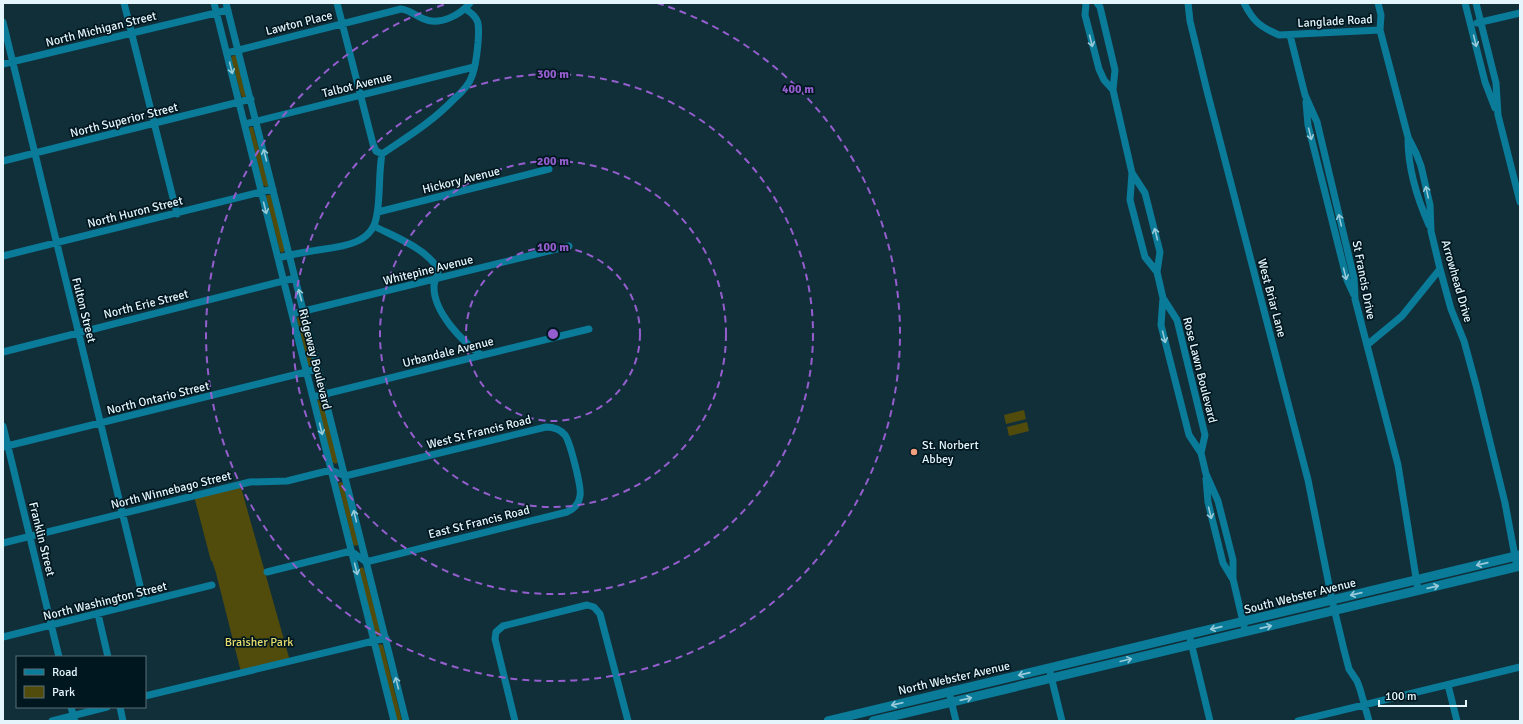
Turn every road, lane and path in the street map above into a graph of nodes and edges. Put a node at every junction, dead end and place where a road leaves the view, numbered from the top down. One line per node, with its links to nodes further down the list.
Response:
1 (124, 3): 20 (street)
2 (214, 3): 13 (street, Ridgeway Boulevard)
3 (338, 3): 17 (street)
4 (1086, 3): 27 (street, one-way to 27)
5 (1097, 3): 27 (street, Rose Lawn Boulevard)
6 (1188, 3): 90 (street, West Briar Lane)
7 (1244, 3): 21 (street)
8 (1378, 3): 19 (street, Arrowhead Drive)
9 (1465, 3): 18 (street)
10 (1476, 3): 16 (street)
11 (227, 6): 13 (street, North Michigan Street); 22 (street, Ridgeway Boulevard)
12 (467, 6): 17 (street, Lawton Place); 26 (street)
13 (217, 13): 20 (street, North Michigan Street); 23 (street, Ridgeway Boulevard)
14 (1520, 13): 16 (street)
15 (3, 22): 24 (street, Fulton Street)
16 (1481, 22): 18 (street); 31 (street)
17 (342, 24): 22 (street, Lawton Place); 28 (street)
18 (1471, 24): 31 (street, one-way to 31)
19 (1380, 30): 21 (street, Langlade Road); 35 (street, Arrowhead Drive)
20 (131, 33): 24 (street, North Michigan Street); 33 (street)
21 (1290, 35): 63 (street, St Francis Drive)
22 (238, 50): 23 (street, Lawton Place); 29 (street, Ridgeway Boulevard)
23 (227, 52): 30 (street, Ridgeway Boulevard, one-way to 30)
24 (13, 62): 25 (street, North Michigan Street); 36 (street, Fulton Street)
25 (3, 64)
26 (474, 67): 28 (street, Talbot Avenue); 37 (street)
27 (1112, 90): 40 (street, Rose Lawn Boulevard)
28 (360, 95): 32 (street, Talbot Avenue); 37 (street)
29 (251, 99): 30 (street, North Superior Street); 32 (street, Ridgeway Boulevard)
30 (239, 102): 33 (street, North Superior Street); 34 (street, Ridgeway Boulevard)
31 (1498, 115): 43 (street)
32 (256, 121): 34 (street, Talbot Avenue); 41 (street, Ridgeway Boulevard, one-way to 32)
33 (154, 124): 36 (street, North Superior Street); 45 (street)
34 (245, 124): 42 (street, Ridgeway Boulevard)
35 (1408, 136): 47 (street, Arrowhead Drive, one-way to 35); 47 (street)
36 (35, 153): 38 (street, North Superior Street); 48 (street, Fulton Street)
37 (382, 154): 44 (street)
38 (3, 161)
39 (549, 170): 44 (street, Hickory Avenue)
40 (1132, 174): 54 (street); 54 (street, Rose Lawn Boulevard, one-way to 40)
41 (273, 189): 42 (street, North Huron Street); 50 (street, Ridgeway Boulevard)
42 (262, 192): 45 (street, North Huron Street); 52 (street, Ridgeway Boulevard, one-way to 52)
43 (1520, 202)
44 (378, 212): 46 (street)
45 (177, 214): 48 (street, North Huron Street)
46 (374, 226): 50 (street); 57 (street)
47 (1431, 231): 53 (street, Arrowhead Drive)
48 (57, 243): 51 (street, North Huron Street); 62 (street, Fulton Street)
49 (569, 246): 57 (street, Whitepine Avenue)
50 (289, 255): 52 (street); 55 (street, Ridgeway Boulevard)
51 (3, 256)
52 (278, 258): 56 (street, Ridgeway Boulevard)
53 (1440, 269): 63 (street); 82 (street, Arrowhead Drive)
54 (1157, 272): 58 (street, Rose Lawn Boulevard)
55 (295, 278): 56 (street, North Erie Street); 59 (street, Ridgeway Boulevard, one-way to 55)
56 (284, 280): 60 (street, Ridgeway Boulevard); 62 (street, North Erie Street)
57 (436, 280): 59 (street, Whitepine Avenue); 65 (street)
58 (1163, 298): 73 (street, one-way to 73); 73 (street, Rose Lawn Boulevard)
59 (304, 312): 60 (street, Whitepine Avenue); 66 (street, Ridgeway Boulevard)
60 (292, 314): 67 (street, Ridgeway Boulevard)
61 (589, 329): 65 (street, Urbandale Avenue)
62 (78, 333): 64 (street, North Erie Street); 70 (street, Fulton Street)
63 (1367, 345): 87 (street, St Francis Drive)
64 (3, 352)
65 (481, 355): 68 (street, Urbandale Avenue)
66 (318, 369): 67 (street, North Ontario Street); 68 (street, Ridgeway Boulevard)
67 (307, 372): 69 (street, Ridgeway Boulevard); 70 (street, North Ontario Street)
68 (324, 394): 69 (street, Urbandale Avenue); 76 (street, Ridgeway Boulevard)
69 (313, 397): 74 (street, Ridgeway Boulevard, one-way to 74)
70 (100, 423): 72 (street, North Ontario Street); 78 (street, Fulton Street)
71 (3, 426): 72 (street, Franklin Street)
72 (5, 447): 79 (street, Franklin Street)
73 (1201, 453): 75 (street, Rose Lawn Boulevard)
74 (331, 470): 76 (street); 78 (street, North Winnebago Street); 81 (street, Ridgeway Boulevard)
75 (1206, 474): 86 (street, one-way to 86); 86 (street, Rose Lawn Boulevard)
76 (344, 476): 77 (street, West St Francis Road); 83 (street, Ridgeway Boulevard, one-way to 76)
77 (580, 486): 83 (street, East St Francis Road)
78 (122, 513): 79 (street, North Winnebago Street); 91 (street, Fulton Street)
79 (30, 536): 80 (street, North Winnebago Street); 95 (street, Franklin Street)
80 (3, 543)
81 (352, 551): 83 (street); 85 (street); 100 (street, Ridgeway Boulevard, one-way to 100)
82 (1517, 556): 84 (street, Arrowhead Drive); 87 (main road, South Webster Avenue, one-way to 87)
83 (366, 562): 99 (street, Ridgeway Boulevard)
84 (1518, 566): 89 (main road, South Webster Avenue, one-way to 84)
85 (267, 572)
86 (1232, 578): 94 (street, Rose Lawn Boulevard)
87 (1416, 580): 89 (street, St Francis Drive); 90 (main road, South Webster Avenue, one-way to 90)
88 (212, 585): 91 (street, North Washington Street)
89 (1418, 590): 92 (main road, South Webster Avenue)
90 (1332, 600): 92 (street, West Briar Lane); 94 (main road, South Webster Avenue)
91 (144, 602): 93 (street, North Washington Street)
92 (1335, 611): 96 (main road, South Webster Avenue, one-way to 92); 113 (street, West Briar Lane)
93 (98, 614): 95 (street, North Washington Street); 103 (street)
94 (1243, 622): 96 (street, Rose Lawn Boulevard); 97 (main road, South Webster Avenue, one-way to 97)
95 (52, 626): 98 (street, North Washington Street); 102 (street, Franklin Street)
96 (1245, 632): 101 (main road, South Webster Avenue)
97 (1189, 634): 101 (street); 104 (main road, South Webster Avenue)
98 (3, 637)
99 (386, 638): 100 (street); 121 (street, Ridgeway Boulevard, one-way to 99)
100 (374, 641): 111 (street); 120 (street, Ridgeway Boulevard)
101 (1191, 644): 107 (main road, South Webster Avenue, one-way to 101); 128 (street)
102 (59, 656)
103 (108, 656)
104 (1086, 659): 105 (main road, North Webster Avenue)
105 (1049, 668): 108 (street); 110 (main road, North Webster Avenue, one-way to 110)
106 (1520, 668): 109 (street)
107 (1088, 670): 108 (main road, North Webster Avenue)
108 (1052, 678): 112 (main road, North Webster Avenue, one-way to 108); 127 (street)
109 (1448, 685): 113 (street); 131 (street)
110 (949, 692): 112 (street); 124 (main road, North Webster Avenue, one-way to 124)
111 (146, 696)
112 (951, 702): 125 (main road, North Webster Avenue); 126 (street)
113 (1365, 705): 129 (street); 130 (street, West Briar Lane)
114 (71, 708): 117 (street)
115 (104, 708): 117 (street)
116 (120, 708): 119 (street)
117 (74, 718): 118 (street)
118 (52, 721)
119 (124, 721)
120 (394, 721)
121 (406, 721)
122 (515, 721): 123 (street)
123 (628, 721)
124 (828, 721)
125 (874, 721)
126 (956, 721)
127 (1062, 721)
128 (1210, 721)
129 (1298, 721)
130 (1369, 721)
131 (1457, 721)

